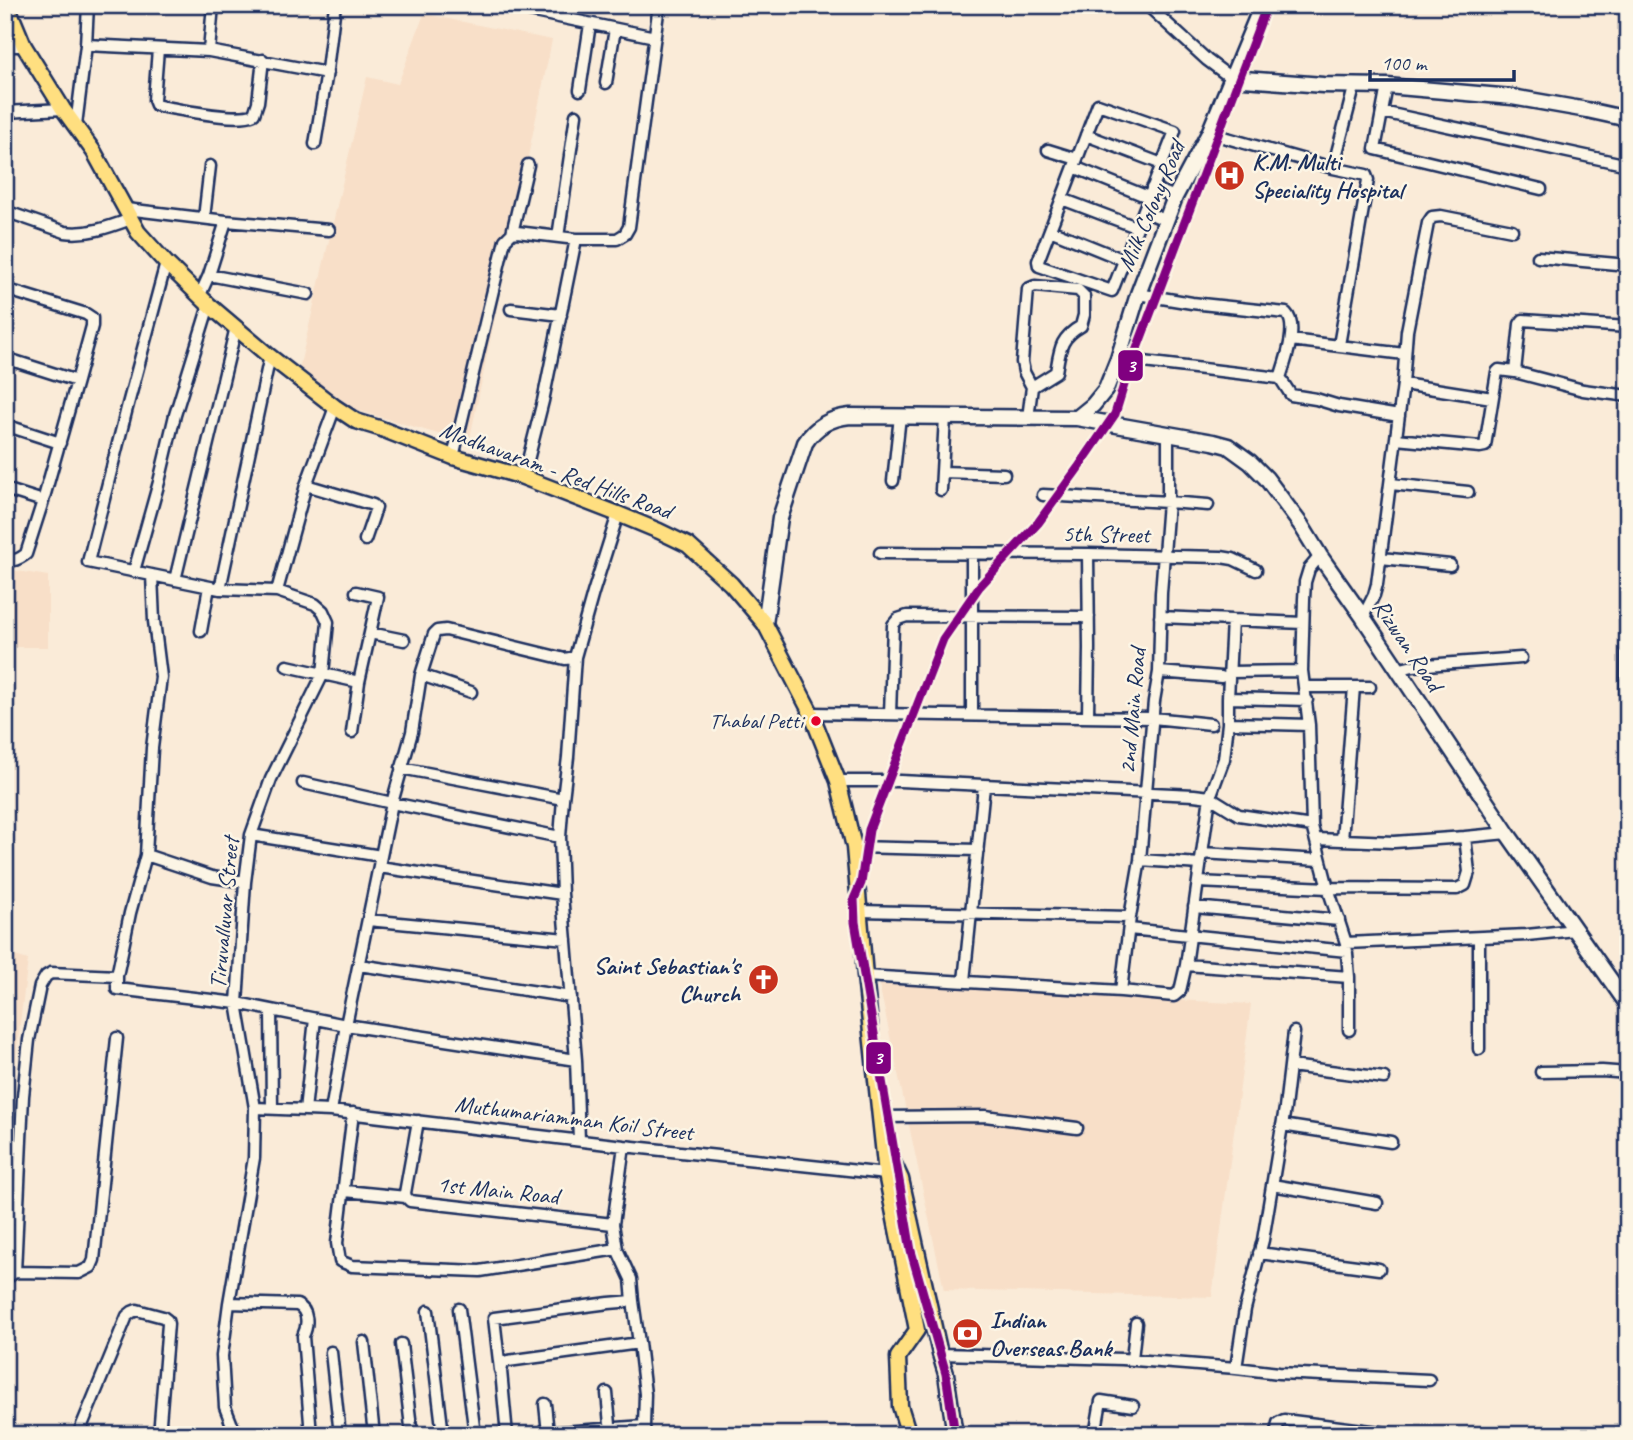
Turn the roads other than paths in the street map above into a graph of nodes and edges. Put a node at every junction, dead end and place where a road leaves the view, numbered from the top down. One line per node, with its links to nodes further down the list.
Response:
1 (7, 5): 14 (main road, Madhavaram - Red Hills Road)
2 (88, 5): 12 (street)
3 (213, 5): 16 (street)
4 (335, 5): 18 (street)
5 (659, 5): 11 (street)
6 (1147, 5): 19 (street)
7 (1262, 5): 19 (street, Milk Colony Road)
8 (525, 10): 9 (street)
9 (590, 24): 10 (street); 23 (street)
10 (615, 29): 11 (street); 20 (street)
11 (655, 37): 56 (street)
12 (86, 45): 15 (street); 29 (street)
13 (5, 46): 14 (street)
14 (24, 46): 24 (main road, Madhavaram - Red Hills Road)
15 (158, 49): 16 (street); 17 (street)
16 (209, 51): 17 (street)
17 (263, 60): 18 (street)
18 (327, 73): 32 (street)
19 (1231, 78): 21 (street); 30 (street, Milk Colony Road)
20 (606, 83)
21 (1355, 84): 22 (street); 39 (street)
22 (1388, 86): 26 (street); 28 (street)
23 (580, 90)
24 (63, 109): 25 (street); 29 (main road, Madhavaram - Red Hills Road)
25 (5, 112)
26 (1382, 112): 37 (street); 40 (street)
27 (576, 115): 55 (street)
28 (1628, 119)
29 (76, 125): 46 (main road, Madhavaram - Red Hills Road)
30 (1209, 133): 39 (street); 42 (street, Milk Colony Road)
31 (1086, 135): 34 (street); 35 (street); 35 (street)
32 (316, 144)
33 (1048, 149): 34 (street)
34 (1075, 163): 41 (street); 43 (street)
35 (1162, 164): 41 (street)
36 (528, 165): 54 (street)
37 (1628, 165)
38 (210, 166): 47 (street)
39 (1333, 169): 71 (street)
40 (1541, 189)
41 (1150, 193): 42 (street); 45 (street)
42 (1175, 197): 49 (street, Milk Colony Road)
43 (1062, 199): 50 (street); 52 (street)
44 (5, 211): 46 (street)
45 (1143, 211): 49 (street); 50 (street)
46 (129, 214): 47 (street); 59 (main road, Madhavaram - Red Hills Road)
47 (204, 218): 48 (street)
48 (226, 221): 51 (street); 61 (street)
49 (1167, 221): 64 (street, Milk Colony Road)
50 (1136, 227): 58 (street)
51 (329, 230)
52 (1050, 230): 58 (street); 58 (street)
53 (1512, 230): 72 (street)
54 (512, 233): 55 (street); 93 (street)
55 (558, 237): 56 (street)
56 (576, 239): 67 (street)
57 (1538, 257): 60 (street)
58 (1124, 260)
59 (166, 263): 65 (main road, Madhavaram - Red Hills Road); 118 (street)
60 (1628, 265)
61 (209, 275): 63 (street); 65 (street)
62 (5, 289): 78 (street)
63 (308, 294)
64 (1138, 294): 70 (street); 75 (street, Milk Colony Road)
65 (205, 300): 68 (main road, Madhavaram - Red Hills Road); 118 (street)
66 (511, 309): 67 (street)
67 (561, 315): 96 (street)
68 (236, 327): 73 (main road, Madhavaram - Red Hills Road); 120 (street)
69 (1628, 327): 76 (street)
70 (1290, 340): 71 (street); 77 (street)
71 (1339, 345): 72 (street)
72 (1405, 354): 79 (street)
73 (270, 356): 83 (main road, Madhavaram - Red Hills Road); 122 (street)
74 (5, 358): 78 (street)
75 (1118, 359): 77 (street); 88 (street, Milk Colony Road)
76 (1515, 372): 81 (street); 82 (street)
77 (1280, 378): 85 (street)
78 (77, 381): 92 (street)
79 (1403, 384): 82 (street); 85 (street)
80 (1032, 387): 80 (street); 87 (street)
81 (1628, 396)
82 (1492, 398): 91 (street)
83 (335, 407): 93 (main road, Madhavaram - Red Hills Road); 99 (street)
84 (900, 416): 86 (street, Rizwan Road); 97 (street); 132 (street, Rizwan Road)
85 (1399, 416): 91 (street)
86 (945, 417): 87 (street, Rizwan Road); 94 (street)
87 (1028, 418): 88 (street, Rizwan Road)
88 (1077, 418): 90 (street, Rizwan Road)
89 (5, 425): 92 (street)
90 (1168, 434): 105 (street, 2nd Main Road); 113 (street, Rizwan Road)
91 (1396, 439): 98 (street)
92 (60, 443): 104 (street)
93 (453, 457): 96 (main road, Madhavaram - Red Hills Road)
94 (942, 472): 95 (street); 101 (street)
95 (1004, 474)
96 (520, 476): 107 (main road, Madhavaram - Red Hills Road)
97 (893, 481)
98 (1391, 484): 102 (street); 114 (street)
99 (306, 485): 108 (street); 123 (street)
100 (5, 489): 104 (street)
101 (941, 490)
102 (1468, 492)
103 (1043, 495): 105 (street)
104 (43, 500): 115 (street)
105 (1168, 502): 106 (street); 112 (street, 2nd Main Road)
106 (1208, 506)
107 (618, 514): 132 (main road, Madhavaram - Red Hills Road); 137 (street)
108 (365, 540)
109 (880, 553): 110 (street, 5th Street)
110 (972, 554): 111 (street, 5th Street); 126 (street)
111 (1088, 554): 112 (street, 5th Street); 127 (street)
112 (1163, 556): 117 (street, 5th Street); 128 (street, 2nd Main Road)
113 (1320, 556): 129 (street, Rizwan Road); 131 (street)
114 (1381, 558): 116 (street); 129 (street)
115 (5, 559)
116 (1450, 565)
117 (1256, 570)
118 (134, 571): 119 (street)
119 (152, 575): 120 (street); 183 (street)
120 (175, 580): 121 (street)
121 (209, 587): 122 (street); 133 (street)
122 (220, 589): 123 (street)
123 (277, 591): 143 (street, Tiruvalluvar Street)
124 (356, 592): 135 (street)
125 (1628, 592): 134 (street)
126 (972, 616): 127 (street); 155 (street); 156 (street)
127 (1089, 617): 157 (street)
128 (1160, 617): 130 (street); 141 (street, 2nd Main Road)
129 (1363, 617): 140 (street, Rizwan Road)
130 (1232, 620): 131 (street); 145 (street)
131 (1303, 623): 142 (street)
132 (765, 624): 154 (main road, Madhavaram - Red Hills Road)
133 (201, 631)
134 (1627, 631): 151 (street)
135 (370, 633): 136 (street); 146 (street)
136 (404, 640)
137 (575, 657): 144 (street); 171 (street)
138 (1521, 658): 140 (street)
139 (286, 666): 143 (street)
140 (1398, 670): 174 (street, Rizwan Road)
141 (1158, 671): 145 (street); 158 (street, 2nd Main Road)
142 (1302, 671): 145 (street); 147 (street)
143 (323, 674): 146 (street); 175 (street, Tiruvalluvar Street)
144 (422, 675): 150 (street); 164 (street)
145 (1225, 675): 152 (street)
146 (359, 682): 162 (street)
147 (1304, 687): 148 (street); 153 (street)
148 (1354, 687): 149 (street); 179 (street)
149 (1370, 687)
150 (471, 692)
151 (1627, 697): 163 (street)
152 (1228, 698): 153 (street); 159 (street)
153 (1307, 700): 161 (street)
154 (811, 713): 155 (street); 166 (main road, Madhavaram - Red Hills Road)
155 (890, 713): 156 (street)
156 (972, 715): 157 (street)
157 (1088, 716): 158 (street)
158 (1153, 718): 160 (street); 169 (street, 2nd Main Road)
159 (1228, 723): 161 (street); 170 (street)
160 (1211, 724)
161 (1309, 725): 173 (street)
162 (352, 732)
163 (1627, 755): 165 (street)
164 (401, 768): 171 (street); 172 (street)
165 (1628, 778)
166 (838, 781): 168 (street); 180 (main road, Madhavaram - Red Hills Road)
167 (303, 783): 172 (street)
168 (984, 786): 169 (street); 181 (street)
169 (1146, 793): 170 (street); 185 (street, 2nd Main Road)
170 (1210, 797): 173 (street); 182 (street)
171 (563, 799): 176 (street)
172 (392, 803): 176 (street); 184 (street)
173 (1312, 827): 178 (street)
174 (1507, 833): 177 (street); 200 (street, Rizwan Road)
175 (251, 835): 184 (street); 189 (street, Tiruvalluvar Street)
176 (560, 837): 192 (street)
177 (1465, 837): 179 (street); 191 (street)
178 (1316, 839): 179 (street); 186 (street)
179 (1342, 840)
180 (854, 847): 181 (street); 194 (main road, Madhavaram - Red Hills Road)
181 (978, 850): 195 (street)
182 (1202, 853): 186 (street); 187 (street)
183 (146, 855): 189 (street); 207 (street)
184 (381, 856): 188 (street)
185 (1140, 860): 187 (street); 196 (street, 2nd Main Road)
186 (1320, 860): 191 (street)
187 (1200, 864): 190 (street)
188 (379, 867): 192 (street); 198 (street)
189 (245, 882): 213 (street, Tiruvalluvar Street)
190 (1198, 882): 191 (street); 193 (street)
191 (1328, 888): 197 (street)
192 (562, 894): 203 (street)
193 (1194, 907): 197 (street); 201 (street)
194 (860, 911): 195 (street); 208 (main road, Madhavaram - Red Hills Road)
195 (972, 914): 196 (street); 210 (street)
196 (1130, 917): 199 (street, 2nd Main Road)
197 (1339, 919): 204 (street)
198 (368, 920): 203 (street); 205 (street)
199 (1129, 929): 201 (street); 211 (street, 2nd Main Road)
200 (1574, 930): 202 (street); 214 (street, Rizwan Road)
201 (1190, 935): 204 (street); 206 (street)
202 (1479, 938): 204 (street); 221 (street)
203 (566, 939): 212 (street)
204 (1346, 947): 209 (street)
205 (359, 965): 212 (street); 217 (street)
206 (1186, 965): 209 (street); 211 (street)
207 (117, 976): 213 (street); 245 (street)
208 (865, 976): 210 (street); 232 (main road, Madhavaram - Red Hills Road)
209 (1349, 977): 218 (street)
210 (964, 981): 211 (street)
211 (1121, 991)
212 (570, 997): 222 (street)
213 (237, 1003): 215 (street); 227 (street, Tiruvalluvar Street)
214 (1628, 1005)
215 (271, 1010): 216 (street); 228 (street)
216 (315, 1019): 217 (street); 229 (street)
217 (346, 1025): 222 (street); 230 (street)
218 (1349, 1030)
219 (1294, 1032): 223 (street)
220 (117, 1038): 250 (street)
221 (1479, 1049)
222 (576, 1060): 236 (street)
223 (1291, 1066): 226 (street); 234 (street)
224 (1541, 1072): 225 (street)
225 (1628, 1073)
226 (1384, 1078)
227 (256, 1108): 228 (street, Muthumariamman Koil Street); 253 (street, Tiruvalluvar Street)
228 (272, 1109): 229 (street, Muthumariamman Koil Street)
229 (305, 1110): 230 (street, Muthumariamman Koil Street)
230 (331, 1111): 231 (street, Muthumariamman Koil Street)
231 (353, 1113): 233 (street, Muthumariamman Koil Street); 242 (street)
232 (881, 1117): 235 (street); 238 (main road, Madhavaram - Red Hills Road)
233 (418, 1121): 236 (street, Muthumariamman Koil Street); 243 (street, 1st Main Road)
234 (1282, 1125): 237 (street); 241 (street)
235 (1076, 1128)
236 (579, 1140): 239 (street, Muthumariamman Koil Street)
237 (1391, 1142)
238 (884, 1143): 240 (main road, Madhavaram - Red Hills Road); 261 (main road, Madhavaram - Red Hills Road)
239 (624, 1146): 240 (street, Muthumariamman Koil Street); 246 (street)
240 (887, 1174): 283 (main road, Madhavaram - Red Hills Road)
241 (1272, 1185): 244 (street); 248 (street)
242 (345, 1191): 243 (street); 247 (street)
243 (406, 1197): 246 (street, 1st Main Road)
244 (1377, 1203)
245 (11, 1220): 250 (street)
246 (613, 1224): 247 (street)
247 (617, 1249): 252 (street)
248 (1259, 1253): 249 (street); 263 (street)
249 (1379, 1269)
250 (15, 1272): 251 (street)
251 (5, 1279)
252 (633, 1301): 259 (street); 264 (street)
253 (229, 1303): 275 (street, Tiruvalluvar Street); 276 (street)
254 (459, 1309): 281 (street)
255 (428, 1311): 280 (street)
256 (1136, 1323): 262 (street)
257 (365, 1342): 278 (street)
258 (401, 1343): 279 (street)
259 (639, 1343): 264 (street); 269 (street)
260 (331, 1352): 277 (street)
261 (940, 1354): 262 (street); 284 (main road)
262 (1132, 1359): 263 (street)
263 (1236, 1368): 265 (street)
264 (500, 1371): 282 (street)
265 (1429, 1380)
266 (607, 1393): 270 (street)
267 (545, 1404): 272 (street)
268 (1133, 1406): 285 (street)
269 (644, 1430): 270 (street)
270 (611, 1431): 271 (street)
271 (580, 1433): 272 (street)
272 (548, 1434)
273 (78, 1435): 274 (street)
274 (159, 1435)
275 (236, 1435)
276 (311, 1435)
277 (340, 1435)
278 (374, 1435)
279 (412, 1435)
280 (443, 1435)
281 (475, 1435)
282 (507, 1435)
283 (909, 1435)
284 (955, 1435)
285 (1095, 1435)
286 (1276, 1435): 287 (street)
287 (1404, 1435)

